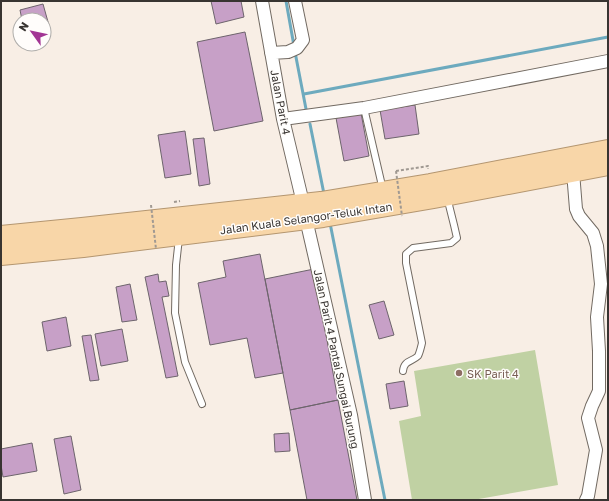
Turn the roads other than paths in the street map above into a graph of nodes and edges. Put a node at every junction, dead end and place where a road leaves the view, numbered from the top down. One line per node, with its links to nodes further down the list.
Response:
1 (262, 1): 3 (street, Jalan Parit 4)
2 (295, 1): 3 (street)
3 (271, 53): 6 (street, Jalan Parit 4)
4 (608, 61): 5 (street)
5 (364, 108): 6 (street); 10 (lane)
6 (283, 119): 13 (street, Jalan Parit 4)
7 (608, 150): 10 (highway, Jalan Kuala Selangor-Teluk Intan)
8 (608, 165): 9 (highway, Jalan Kuala Selangor-Teluk Intan)
9 (572, 172): 11 (highway, Jalan Kuala Selangor-Teluk Intan); 20 (street)
10 (384, 191): 12 (highway, Jalan Kuala Selangor-Teluk Intan)
11 (447, 196): 12 (highway, Jalan Kuala Selangor-Teluk Intan); 17 (lane)
12 (363, 202): 13 (highway, Jalan Kuala Selangor-Teluk Intan)
13 (313, 210): 14 (highway, Jalan Kuala Selangor-Teluk Intan); 15 (highway, Jalan Kuala Selangor-Teluk Intan); 19 (street, Jalan Parit 4 Pantai Sungai Burung)
14 (180, 235): 16 (highway, Jalan Kuala Selangor-Teluk Intan); 18 (lane)
15 (1, 236)
16 (1, 255)
17 (402, 371)
18 (202, 404)
19 (365, 500)
20 (586, 500)

